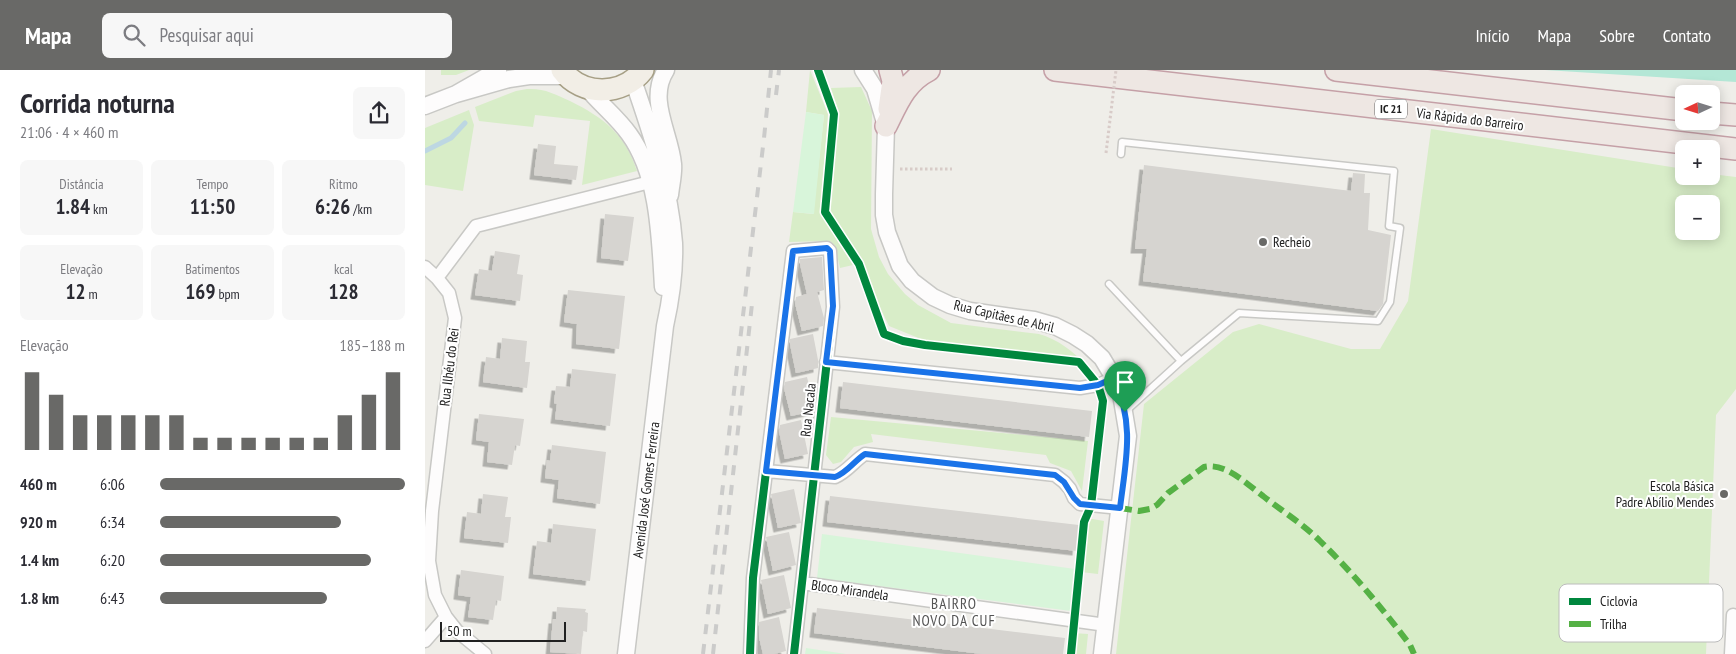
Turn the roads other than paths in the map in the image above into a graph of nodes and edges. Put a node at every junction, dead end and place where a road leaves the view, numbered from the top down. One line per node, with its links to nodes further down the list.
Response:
1 (498, 70): 11 (street)
2 (666, 70): 20 (street)
3 (863, 70): 16 (street, Rua Capitães de Abril)
4 (890, 70): 16 (highway)
5 (929, 70): 16 (highway)
6 (1055, 70): 17 (highway, Via Rápida do Barreiro / IC 21)
7 (1337, 70): 13 (highway)
8 (564, 73): 10 (main road); 11 (street)
9 (638, 75): 10 (main road); 20 (street, Avenida José Gomes Ferreira)
10 (587, 88): 19 (street, Avenida José Gomes Ferreira)
11 (456, 94): 12 (street)
12 (425, 106)
13 (1675, 109)
14 (1720, 114): 15 (highway)
15 (1736, 115)
16 (886, 126): 27 (street, Rua Capitães de Abril)
17 (1736, 149)
18 (1121, 154): 25 (lane)
19 (650, 182): 22 (street); 24 (street, Avenida José Gomes Ferreira)
20 (669, 207): 24 (street, Avenida José Gomes Ferreira)
21 (425, 267): 22 (street, Rua Ilhéu do Rei)
22 (437, 278): 31 (street, Rua Ilhéu do Rei)
23 (1109, 284): 25 (lane)
24 (665, 326): 39 (street, Avenida José Gomes Ferreira)
25 (1181, 361): 28 (lane)
26 (826, 362): 27 (street); 29 (street, Rua Nacala); 30 (street, Rua Nacala)
27 (1114, 378): 28 (street, Rua Capitães de Abril)
28 (1125, 412): 32 (street, Rua Capitães de Abril)
29 (766, 471): 30 (street); 40 (street, Rua Nacala)
30 (814, 475): 32 (street); 33 (street, Rua Nacala)
31 (430, 487): 35 (street, Rua Ilhéu do Rei)
32 (1120, 508): 36 (street, Rua Capitães de Abril)
33 (802, 583): 36 (street, Bloco Mirandela); 41 (street, Rua Nacala)
34 (1733, 615): 43 (street)
35 (446, 617): 37 (street); 38 (street, Rua Ilhéu do Rei)
36 (1106, 624): 42 (street, Rua Capitães de Abril)
37 (425, 641)
38 (485, 654)
39 (626, 654)
40 (750, 654)
41 (794, 654)
42 (1103, 654)
43 (1731, 654)

